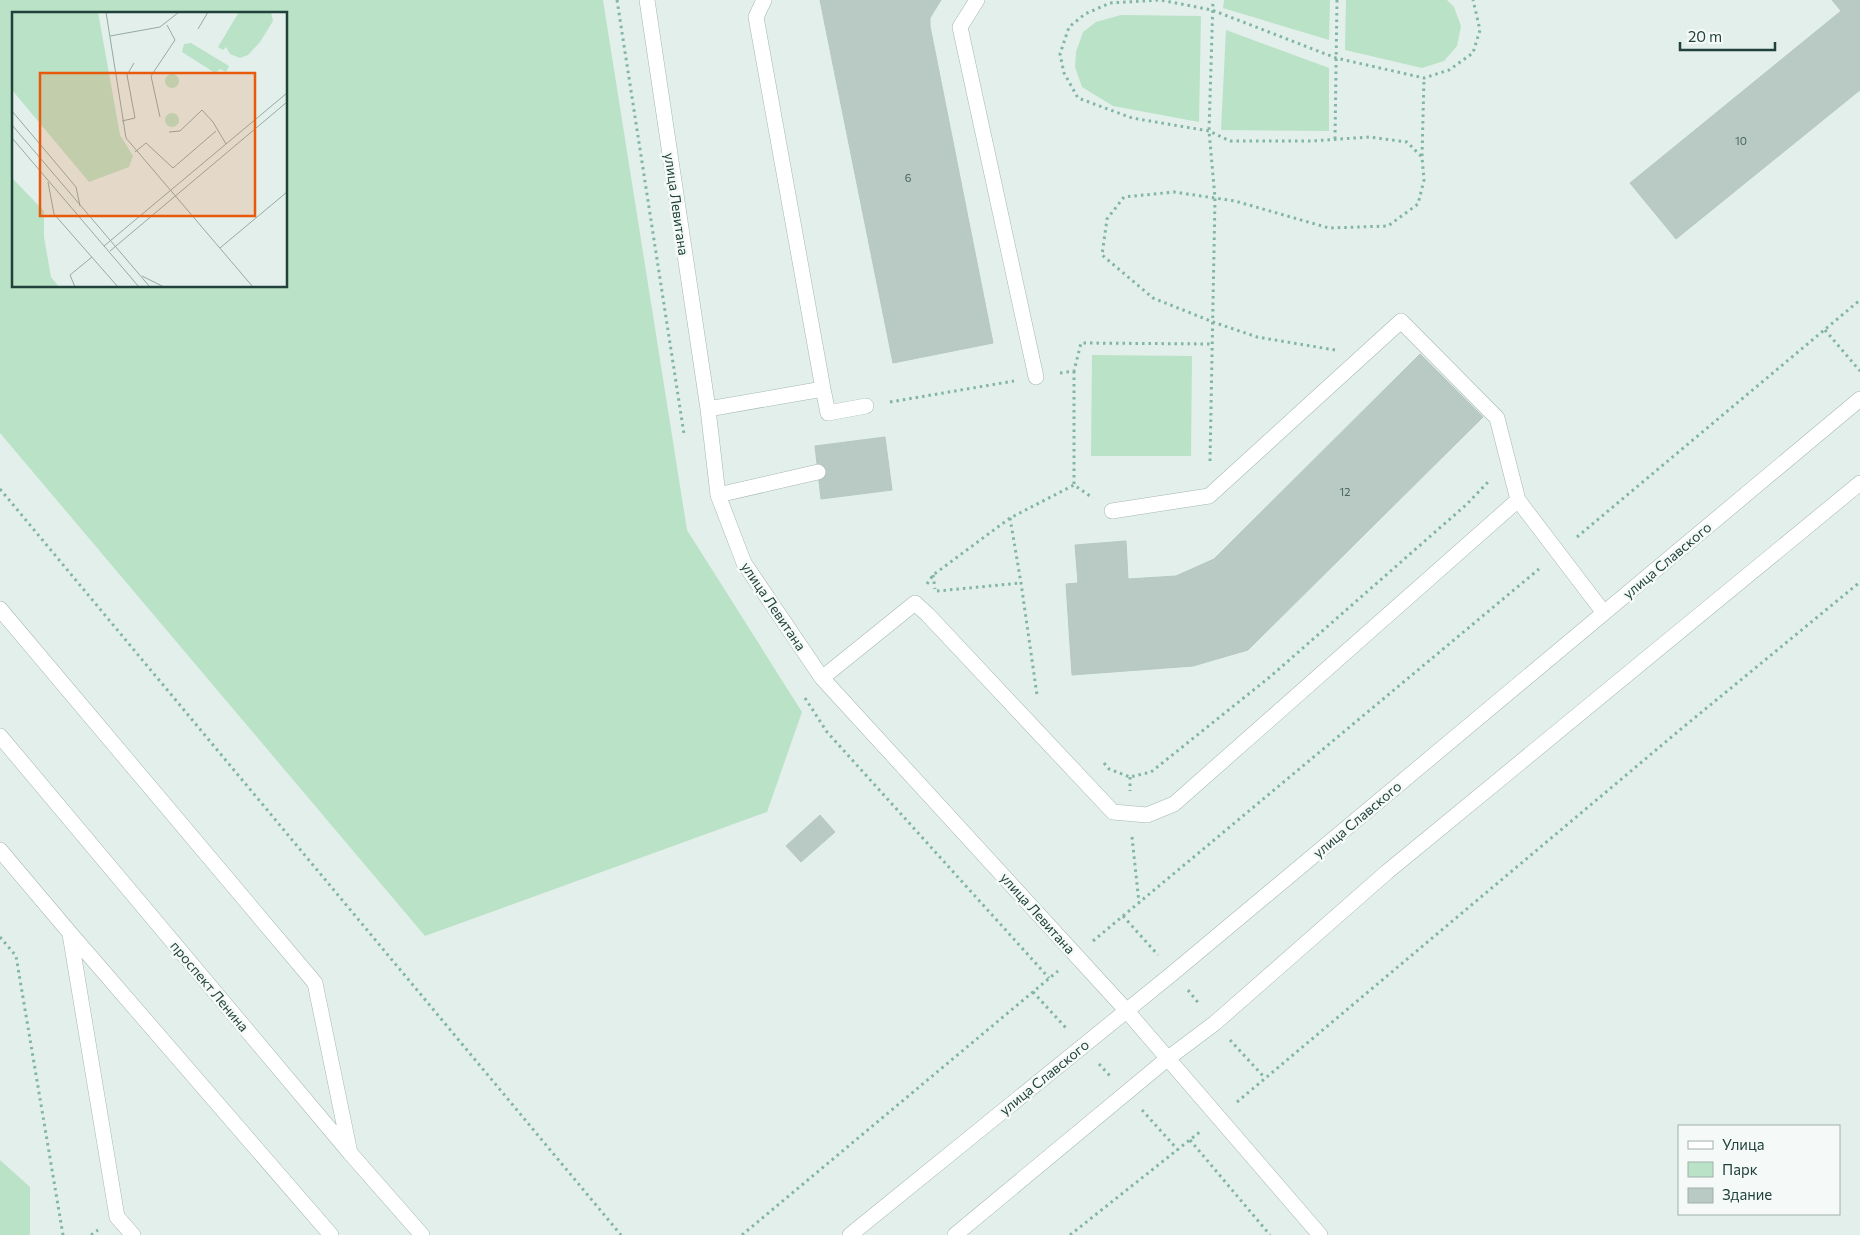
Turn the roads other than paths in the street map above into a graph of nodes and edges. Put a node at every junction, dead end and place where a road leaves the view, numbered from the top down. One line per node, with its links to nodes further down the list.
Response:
1 (647, 0): 8 (street, улица Левитана)
2 (764, 0): 5 (street)
3 (977, 0): 4 (street)
4 (1036, 377)
5 (823, 389): 7 (street); 8 (street)
6 (1860, 399): 15 (street, улица Славского)
7 (866, 406)
8 (708, 409): 11 (street, улица Левитана)
9 (818, 472): 11 (street)
10 (1860, 483): 21 (street)
11 (718, 496): 16 (street, улица Левитана)
12 (1518, 500): 13 (street); 15 (street); 16 (street)
13 (1112, 511)
14 (0, 609): 22 (street)
15 (1604, 613): 20 (street, улица Славского)
16 (822, 678): 20 (street, улица Левитана)
17 (0, 736): 22 (street, проспект Ленина)
18 (0, 850): 19 (street)
19 (70, 933): 23 (street); 24 (street)
20 (1126, 1010): 21 (street, улица Левитана); 26 (street, улица Славского)
21 (1167, 1059): 27 (street); 28 (street, улица Левитана)
22 (350, 1153): 25 (street, проспект Ленина)
23 (133, 1235)
24 (331, 1235)
25 (422, 1235)
26 (850, 1235)
27 (955, 1235)
28 (1320, 1235)

